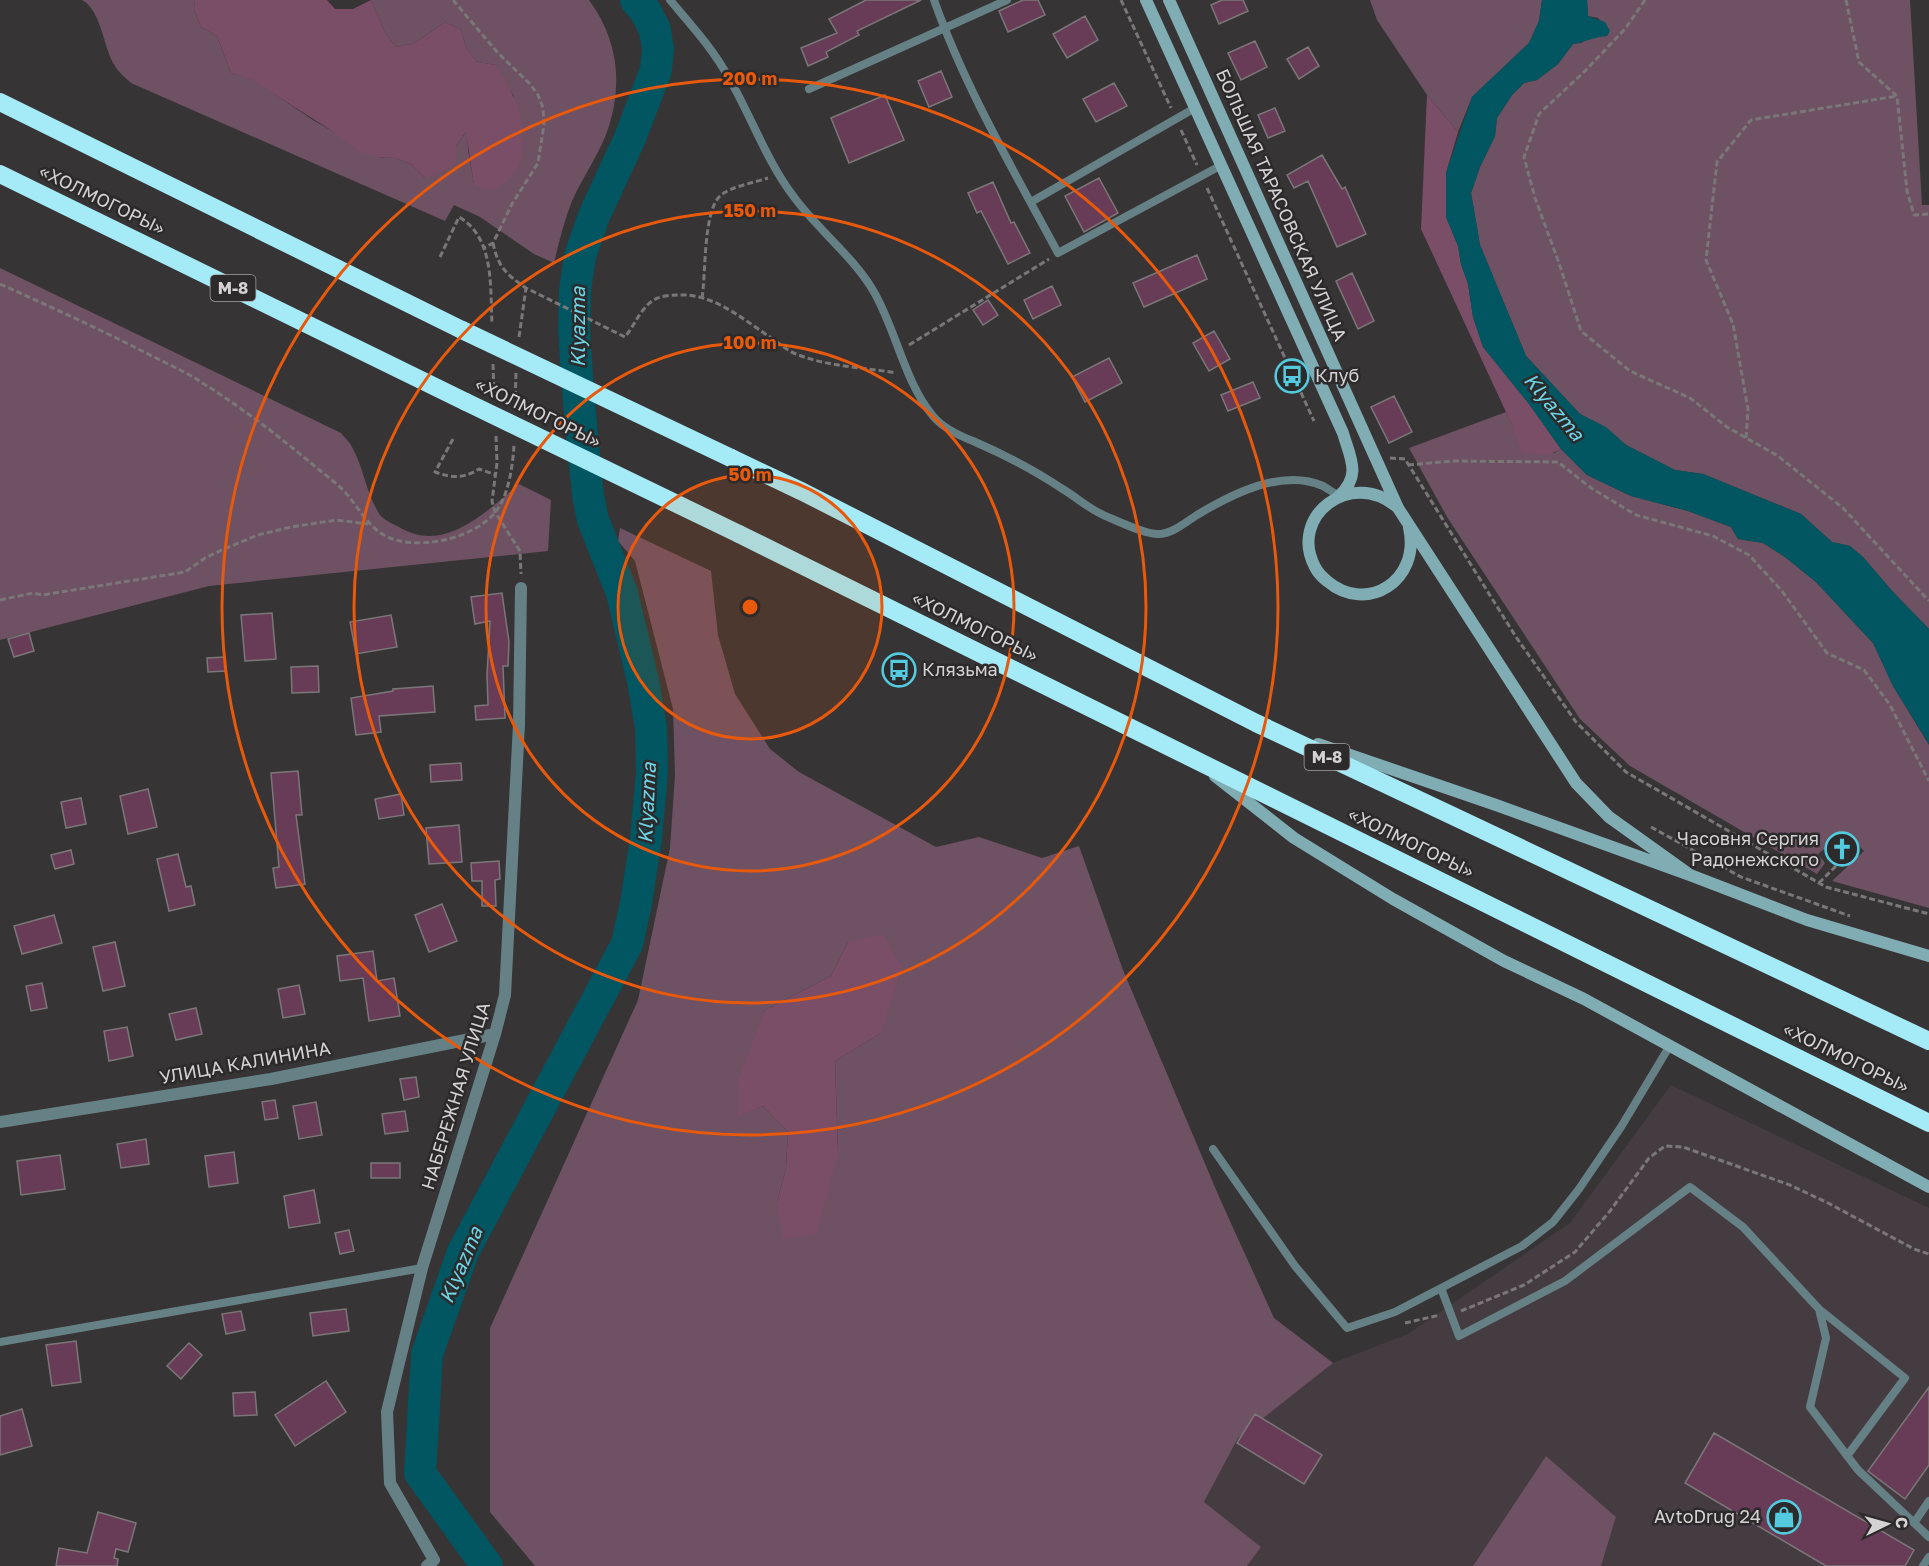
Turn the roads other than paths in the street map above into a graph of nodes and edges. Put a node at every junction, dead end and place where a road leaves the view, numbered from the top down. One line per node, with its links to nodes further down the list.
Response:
1 (670, 0): 13 (lane)
2 (934, 0): 6 (lane)
3 (1007, 0): 6 (lane)
4 (1146, 0): 9 (street, БОЛЬШАЯ ТАРАСОВСКАЯ УЛИЦА)
5 (1169, 0): 14 (street, БОЛЬШАЯ ТАРАСОВСКАЯ УЛИЦА)
6 (944, 28): 7 (lane); 12 (lane)
7 (810, 89)
8 (0, 102): 17 (highway, М-8, bridge)
9 (1195, 108): 10 (street, БОЛЬШАЯ ТАРАСОВСКАЯ УЛИЦА); 12 (lane)
10 (1220, 166): 12 (lane); 13 (street, БОЛЬШАЯ ТАРАСОВСКАЯ УЛИЦА)
11 (0, 174): 18 (highway, «ХОЛМОГОРЫ» / М-8, bridge)
12 (1030, 202)
13 (1339, 496): 14 (street); 15 (street)
14 (1398, 508): 15 (street, БОЛЬШАЯ ТАРАСОВСКАЯ УЛИЦА)
15 (1407, 522): 19 (street, БОЛЬШАЯ ТАРАСОВСКАЯ УЛИЦА)
16 (521, 588): 21 (street, НАБЕРЕЖНАЯ УЛИЦА)
17 (1256, 723): 19 (street); 22 (highway, М-8)
18 (1190, 757): 23 (street); 25 (highway, «ХОЛМОГОРЫ» / М-8)
19 (1690, 875): 20 (street)
20 (1929, 956)
21 (495, 1034): 24 (street, УЛИЦА КАЛИНИНА); 28 (street, НАБЕРЕЖНАЯ УЛИЦА)
22 (1929, 1041)
23 (1669, 1047): 27 (street); 29 (lane)
24 (0, 1122)
25 (1929, 1123)
26 (1213, 1149): 29 (lane)
27 (1929, 1187)
28 (422, 1268): 31 (lane); 37 (street, НАБЕРЕЖНАЯ УЛИЦА)
29 (1441, 1288): 30 (lane)
30 (1819, 1309): 32 (lane); 32 (lane)
31 (0, 1342)
32 (1847, 1456): 34 (lane)
33 (1929, 1501): 34 (lane)
34 (1914, 1523): 35 (lane)
35 (1929, 1537)
36 (1929, 1557): 38 (lane)
37 (430, 1563)
38 (1923, 1566)

